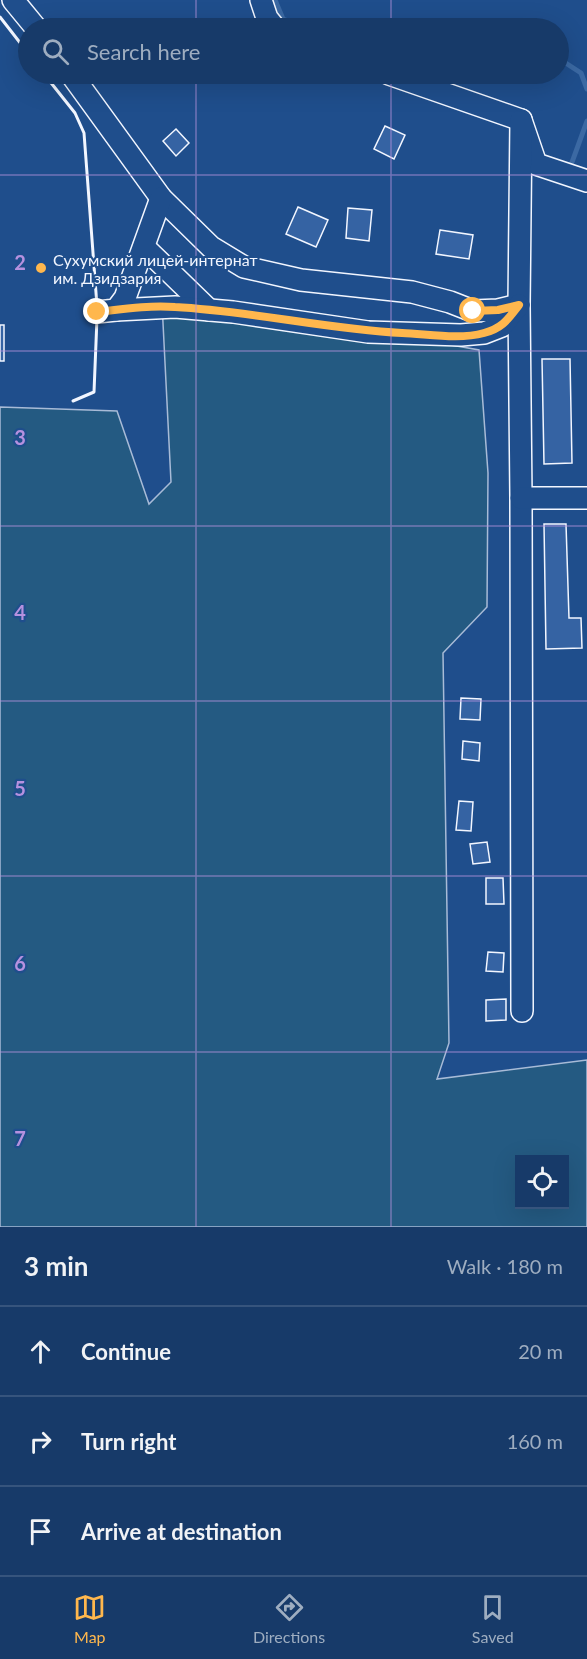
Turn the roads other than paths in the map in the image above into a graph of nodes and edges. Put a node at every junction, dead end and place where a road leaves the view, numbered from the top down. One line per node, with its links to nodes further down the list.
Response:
1 (13, 0): 3 (street)
2 (261, 0): 4 (street)
3 (28, 18)
4 (267, 18)
5 (78, 84): 9 (street)
6 (418, 84): 7 (street)
7 (521, 120): 8 (street); 11 (street)
8 (587, 181)
9 (161, 198): 10 (street); 11 (street)
10 (144, 247): 12 (street); 12 (street)
11 (519, 305): 12 (street); 13 (street)
12 (209, 310)
13 (521, 498): 14 (street); 15 (street)
14 (587, 498)
15 (522, 1011)

